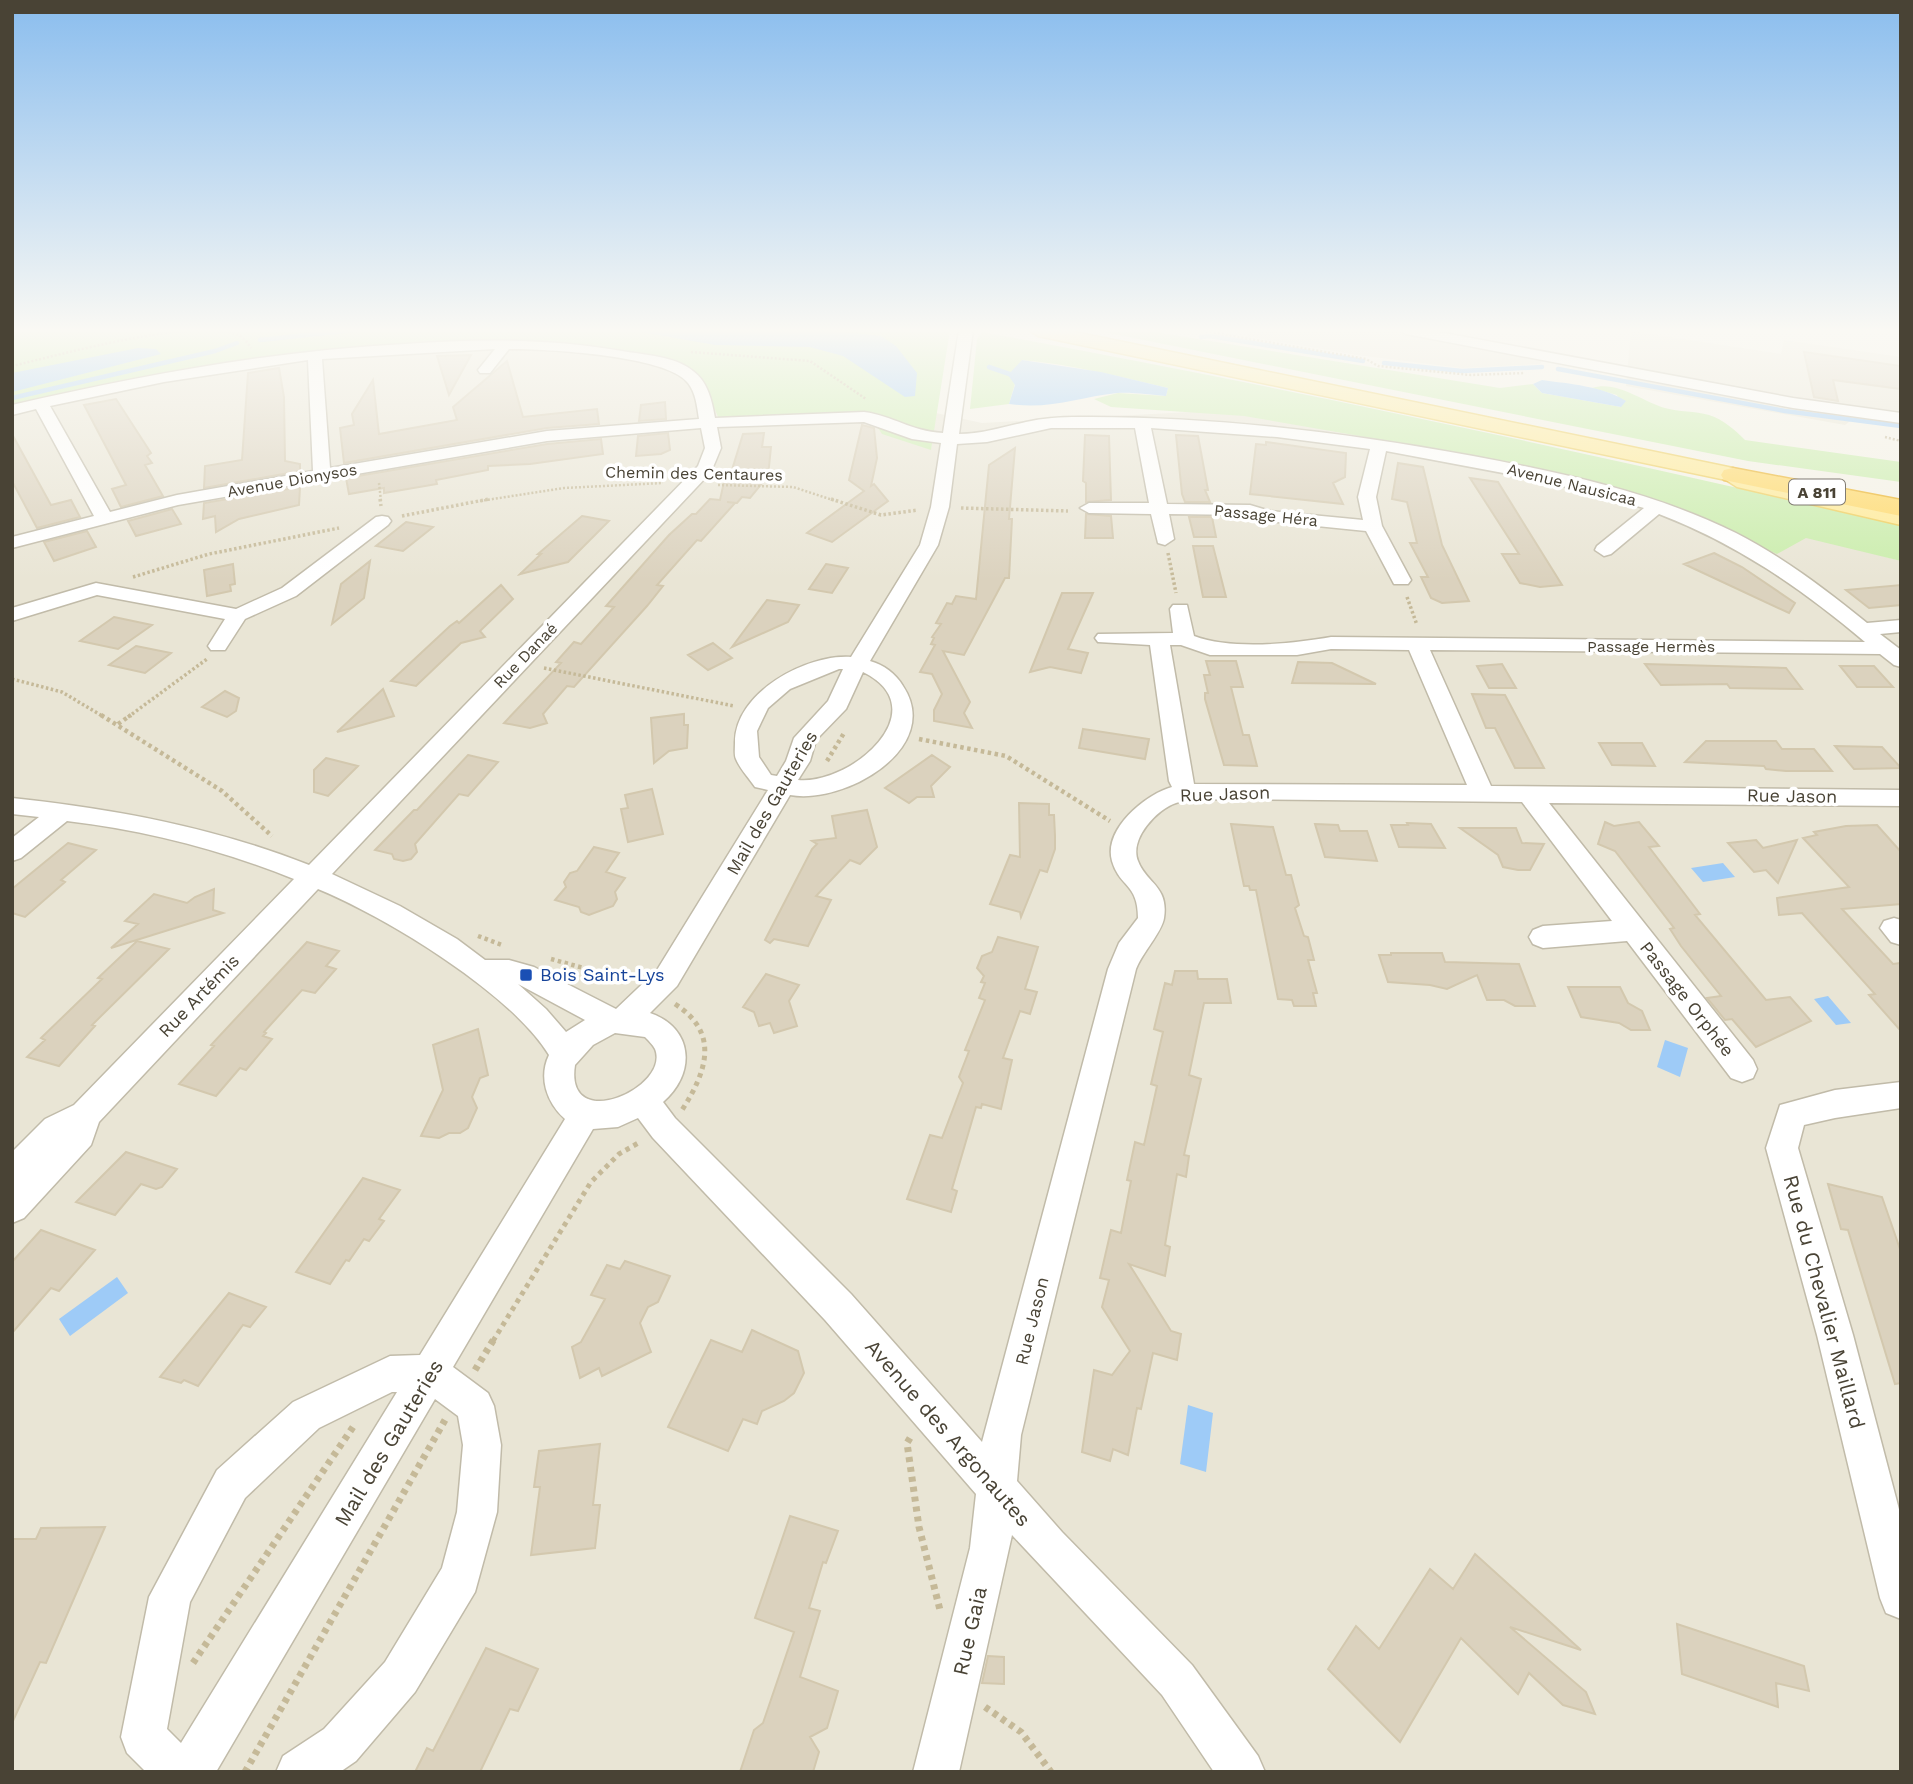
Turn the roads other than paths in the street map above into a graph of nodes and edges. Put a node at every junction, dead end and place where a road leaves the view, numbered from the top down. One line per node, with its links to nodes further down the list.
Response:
1 (46, 413): 22 (street)
2 (318, 413): 13 (street)
3 (705, 413): 9 (street)
4 (952, 413): 11 (street)
5 (1440, 413): 14 (main road)
6 (1466, 413): 15 (main road)
7 (1867, 413): 8 (street)
8 (1901, 418)
9 (708, 423): 11 (street, Avenue Dionysos); 13 (street, Avenue Dionysos); 50 (street, Rue Danaé)
10 (1142, 423): 11 (street, Avenue Nausicaa); 12 (street, Avenue Nausicaa); 21 (street)
11 (948, 437): 41 (street, Mail des Gauteries)
12 (1379, 444): 18 (street, Avenue Nausicaa); 25 (street)
13 (322, 475): 22 (street, Avenue Dionysos)
14 (1733, 475): 20 (highway, A 811); 23 (main road)
15 (1781, 479): 16 (main road); 17 (highway, A 811)
16 (1901, 496)
17 (1901, 503)
18 (1656, 507): 28 (street); 34 (street, Avenue Nausicaa)
19 (1088, 508): 21 (street, Passage Héra)
20 (1901, 508)
21 (1160, 510): 25 (street, Passage Héra); 26 (street)
22 (104, 518): 27 (street, Avenue Dionysos)
23 (1901, 518)
24 (382, 521): 31 (street)
25 (1373, 526): 29 (street)
26 (1165, 539)
27 (12, 543)
28 (1604, 550)
29 (1401, 580)
30 (1180, 608): 37 (street)
31 (238, 614): 32 (street); 39 (street)
32 (12, 615)
33 (1901, 626): 34 (street)
34 (1863, 629): 40 (street, Avenue Nausicaa)
35 (1105, 638): 36 (street)
36 (1159, 639): 37 (street); 43 (street)
37 (1184, 639): 38 (street, Passage Hermès)
38 (1417, 645): 40 (street, Passage Hermès); 45 (street)
39 (218, 646)
40 (1893, 654)
41 (858, 663): 42 (street, Mail des Gauteries); 42 (street); 42 (street)
42 (783, 785): 54 (street, Mail des Gauteries)
43 (1187, 792): 45 (street, Rue Jason); 67 (street, Rue Jason)
44 (1528, 793): 45 (street, Rue Jason); 46 (street, Rue Jason); 51 (street, Passage Orphée)
45 (1483, 794)
46 (1901, 797)
47 (12, 806): 48 (street)
48 (63, 811): 49 (street); 50 (street)
49 (12, 852)
50 (312, 877): 53 (street); 63 (street, Rue Artémis)
51 (1632, 930): 52 (street, Passage Orphée); 59 (street, Passage Orphée)
52 (1543, 937)
53 (481, 971): 55 (street); 56 (street)
54 (667, 978): 56 (street, Mail des Gauteries); 57 (street, Mail des Gauteries)
55 (536, 1016): 56 (street); 58 (street)
56 (609, 1025): 57 (street); 58 (street)
57 (654, 1028): 61 (street)
58 (564, 1056): 62 (street)
59 (1742, 1069)
60 (1901, 1095): 68 (street, Rue du Chevalier Maillard)
61 (644, 1102): 62 (street); 67 (street, Avenue des Argonautes)
62 (586, 1112): 66 (street, Mail des Gauteries)
63 (85, 1115): 64 (street, Rue Artémis); 65 (street, Rue Artémis)
64 (12, 1174)
65 (12, 1207)
66 (445, 1384): 69 (street); 70 (street, Mail des Gauteries); 71 (street)
67 (997, 1489): 72 (street, Rue Gaia); 73 (street, Avenue des Argonautes)
68 (1901, 1598)
69 (178, 1772)
70 (190, 1772)
71 (299, 1772)
72 (936, 1772)
73 (1242, 1772)

